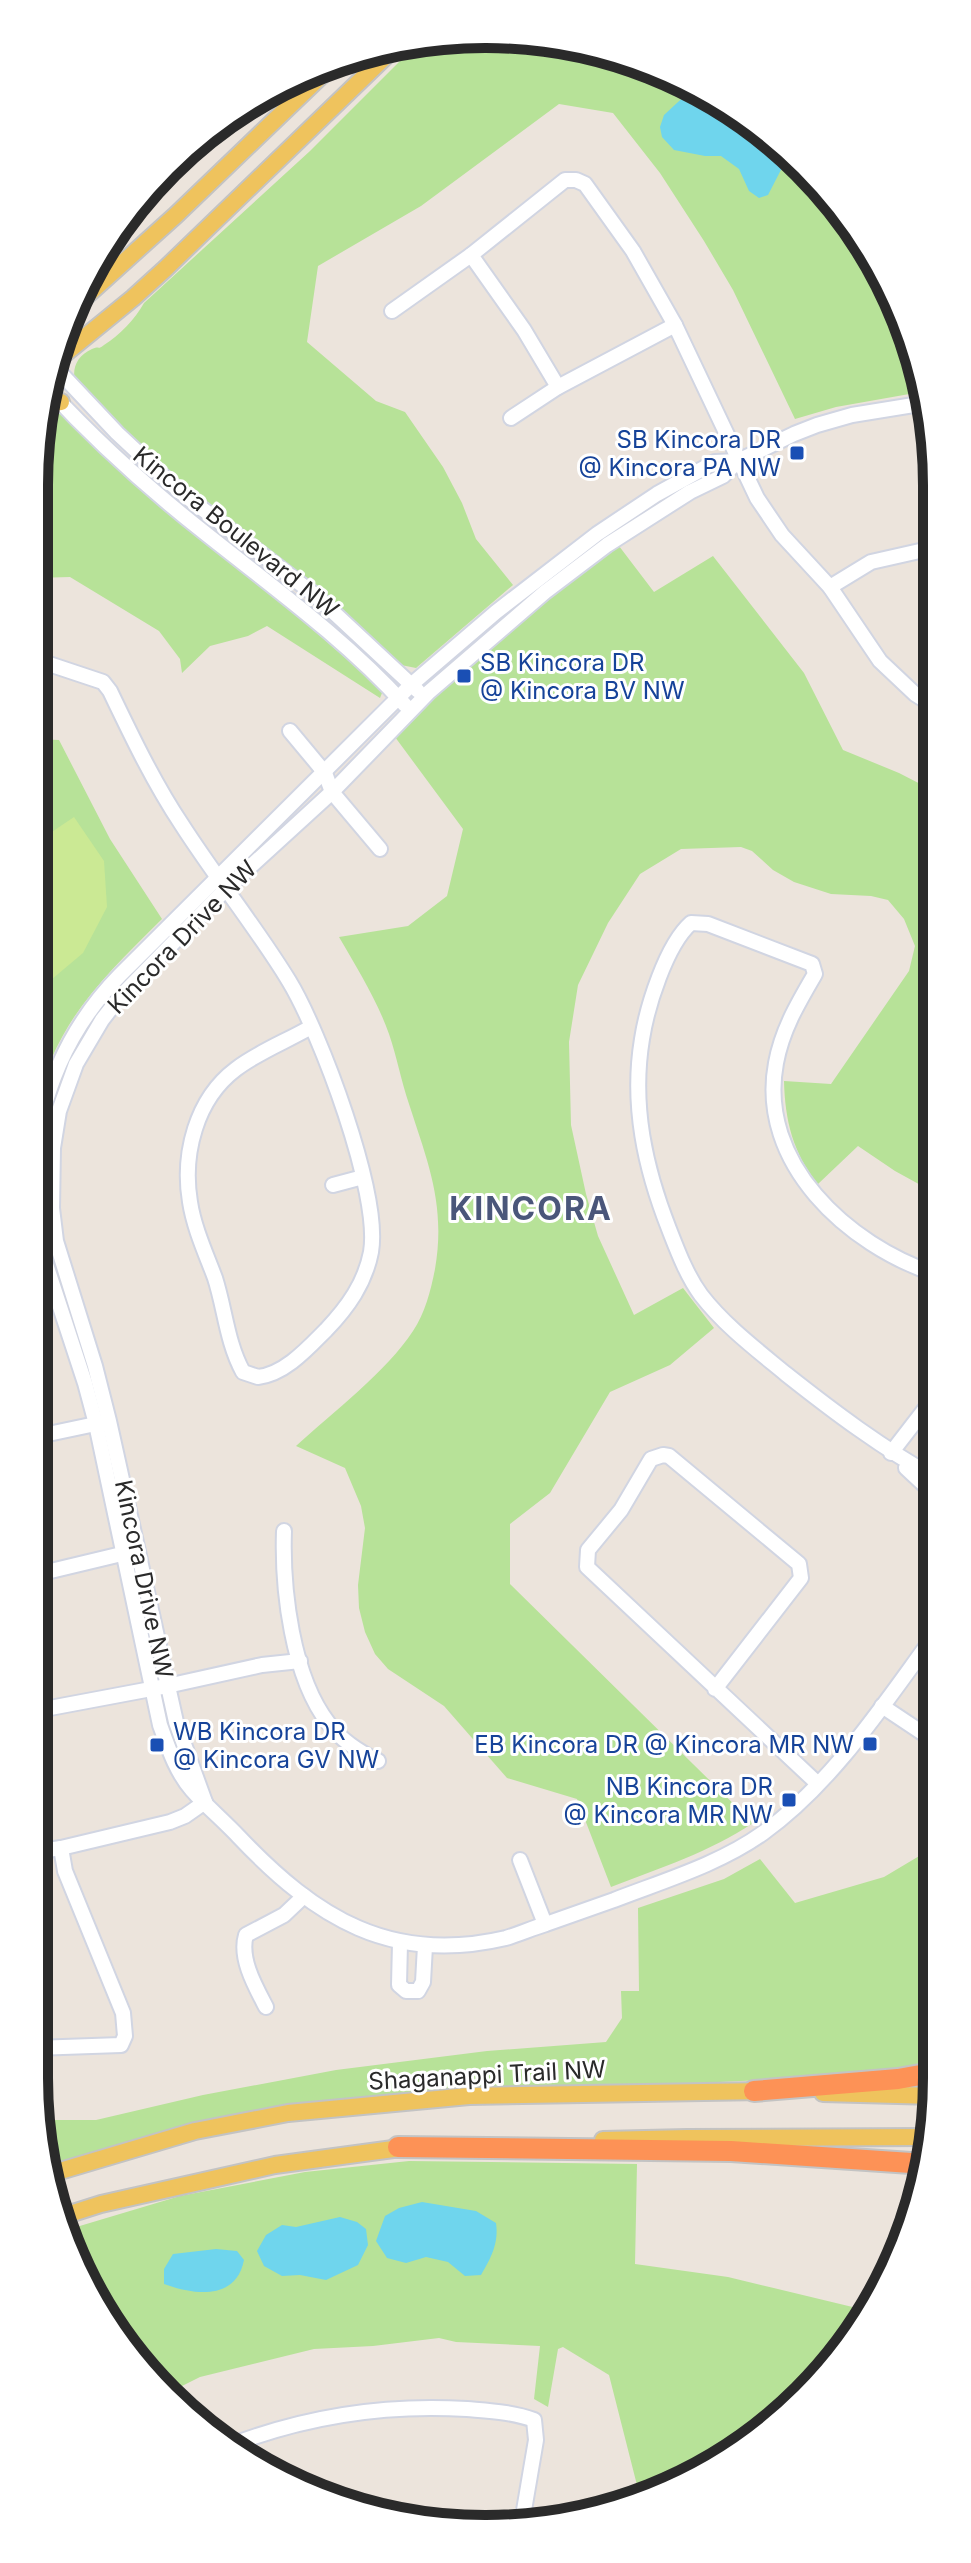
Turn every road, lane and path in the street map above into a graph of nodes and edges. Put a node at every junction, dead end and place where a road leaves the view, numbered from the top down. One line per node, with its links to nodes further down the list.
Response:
1 (381, 61): 7 (main road)
2 (313, 83): 4 (main road)
3 (471, 255): 5 (street); 6 (street); 9 (street)
4 (95, 288)
5 (392, 311)
6 (675, 325): 9 (street); 13 (street)
7 (70, 350)
8 (62, 375): 17 (street, Kincora Boulevard NW)
9 (558, 387): 12 (street)
10 (55, 405): 18 (street, Kincora Boulevard NW)
11 (916, 405): 13 (street, Kincora Drive NW)
12 (511, 418)
13 (738, 461): 15 (street); 17 (street, Kincora Drive NW); 19 (street, Kincora Drive NW)
14 (923, 550): 15 (street)
15 (830, 587): 20 (street)
16 (48, 664): 26 (street)
17 (412, 684): 18 (street, Kincora Drive NW); 19 (street, Kincora Boulevard NW)
18 (398, 697): 21 (street, Kincora Boulevard NW); 23 (street, Kincora Drive NW)
19 (424, 697): 21 (street, Kincora Drive NW)
20 (923, 699)
21 (410, 711): 24 (street, Kincora Drive NW)
22 (290, 731): 23 (street)
23 (325, 773): 24 (street); 26 (street, Kincora Drive NW)
24 (332, 792): 25 (street); 26 (street, Kincora Drive NW)
25 (380, 849)
26 (222, 883): 27 (street); 28 (street, Kincora Drive NW); 30 (street, Kincora Drive NW)
27 (311, 1027): 31 (street); 31 (street)
28 (48, 1093)
29 (48, 1148): 30 (street)
30 (53, 1148): 34 (street, Kincora Drive NW)
31 (363, 1177): 32 (street)
32 (333, 1185)
33 (923, 1268): 40 (street)
34 (66, 1276): 35 (street); 38 (street, Kincora Drive NW)
35 (48, 1281)
36 (48, 1292): 38 (street, Kincora Drive NW)
37 (923, 1412): 40 (street)
38 (102, 1423): 39 (street); 44 (street, Kincora Drive NW)
39 (48, 1434)
40 (891, 1453): 41 (street); 42 (street)
41 (923, 1471)
42 (923, 1484)
43 (284, 1531): 47 (street)
44 (131, 1552): 45 (street); 48 (street, Kincora Drive NW)
45 (48, 1572)
46 (923, 1651): 50 (street, Kincora Drive NW)
47 (300, 1661): 48 (street); 53 (street)
48 (160, 1688): 51 (street); 55 (street, Kincora Drive NW)
49 (715, 1689): 49 (street); 54 (street)
50 (882, 1706): 52 (street); 54 (street, Kincora Drive NW)
51 (48, 1708)
52 (923, 1733)
53 (378, 1761)
54 (817, 1783): 60 (street, Kincora Drive NW)
55 (205, 1802): 56 (street); 59 (street, Kincora Drive NW)
56 (61, 1848): 57 (street); 64 (street)
57 (48, 1850)
58 (520, 1860): 60 (street)
59 (304, 1896): 61 (street, Kincora Drive NW); 63 (street)
60 (545, 1924): 62 (street, Kincora Drive NW)
61 (400, 1943): 62 (street, Kincora Drive NW); 62 (street)
62 (425, 1946)
63 (266, 2007)
64 (48, 2048)
65 (923, 2075): 66 (highway)
66 (754, 2091): 67 (main road, Shaganappi Trail NW); 71 (main road, Shaganappi Trail NW)
67 (922, 2096)
68 (919, 2137): 69 (main road)
69 (398, 2147): 70 (highway); 72 (main road)
70 (915, 2163)
71 (58, 2172)
72 (70, 2214)
73 (243, 2441): 74 (street)
74 (524, 2513)

